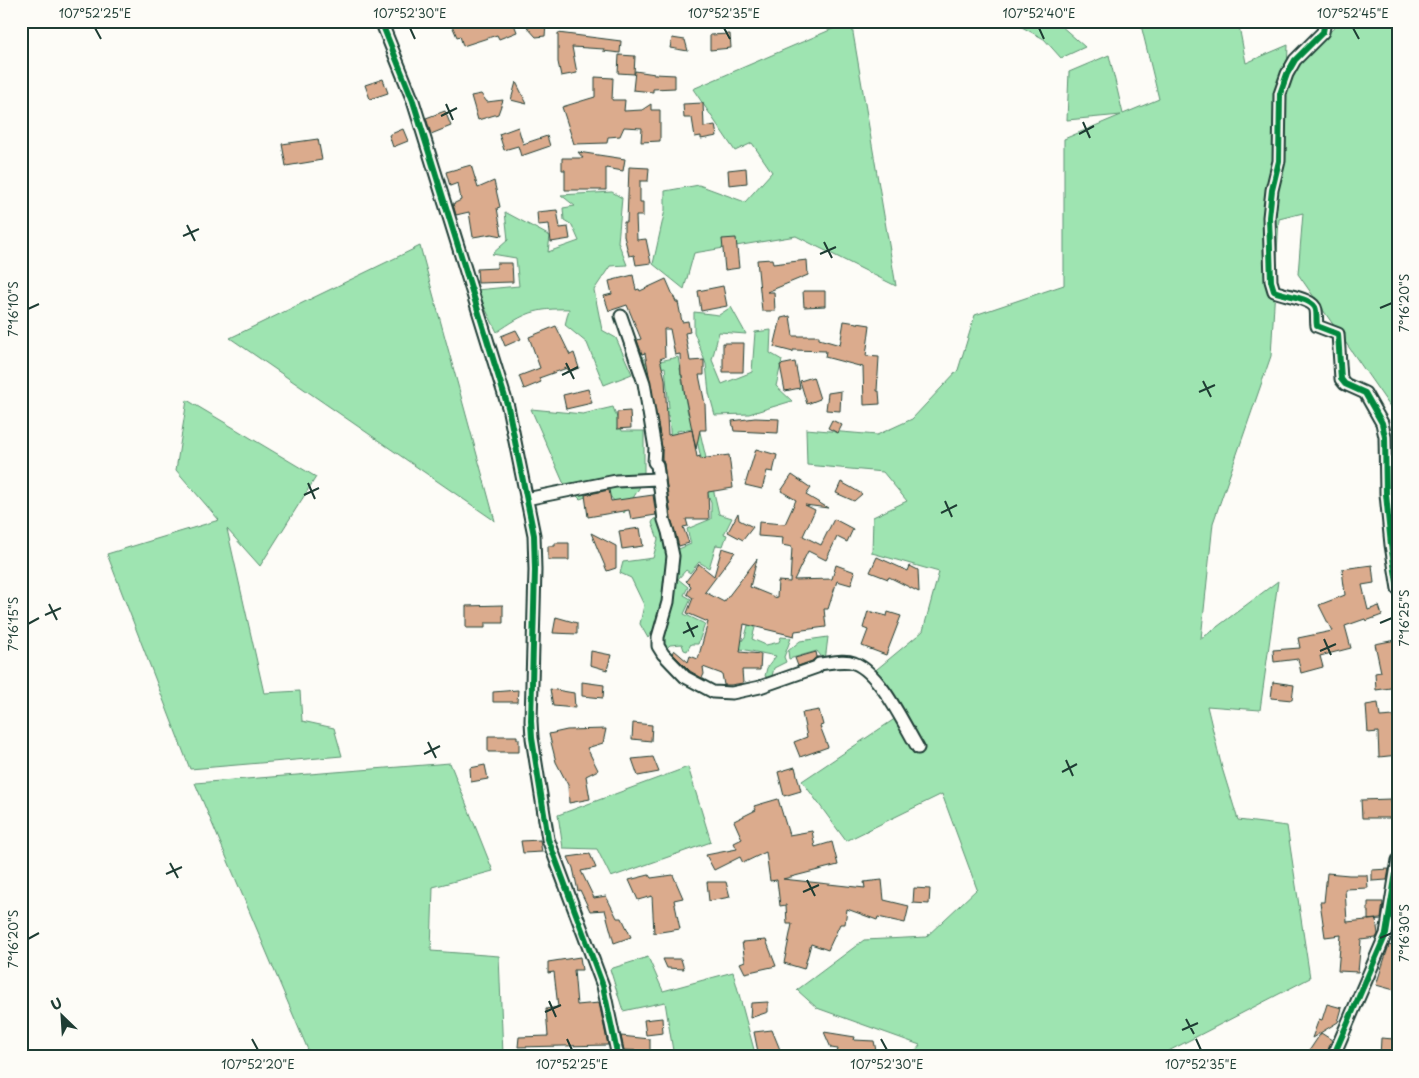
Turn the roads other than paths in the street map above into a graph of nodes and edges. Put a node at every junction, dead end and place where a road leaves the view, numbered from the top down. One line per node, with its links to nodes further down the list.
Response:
1 (381, 21): 5 (street)
2 (1325, 21): 6 (street)
3 (621, 316): 4 (street)
4 (658, 479): 5 (street); 7 (street)
5 (526, 498): 9 (street)
6 (1398, 588)
7 (918, 748)
8 (1398, 860): 10 (street)
9 (618, 1057)
10 (1332, 1057)

